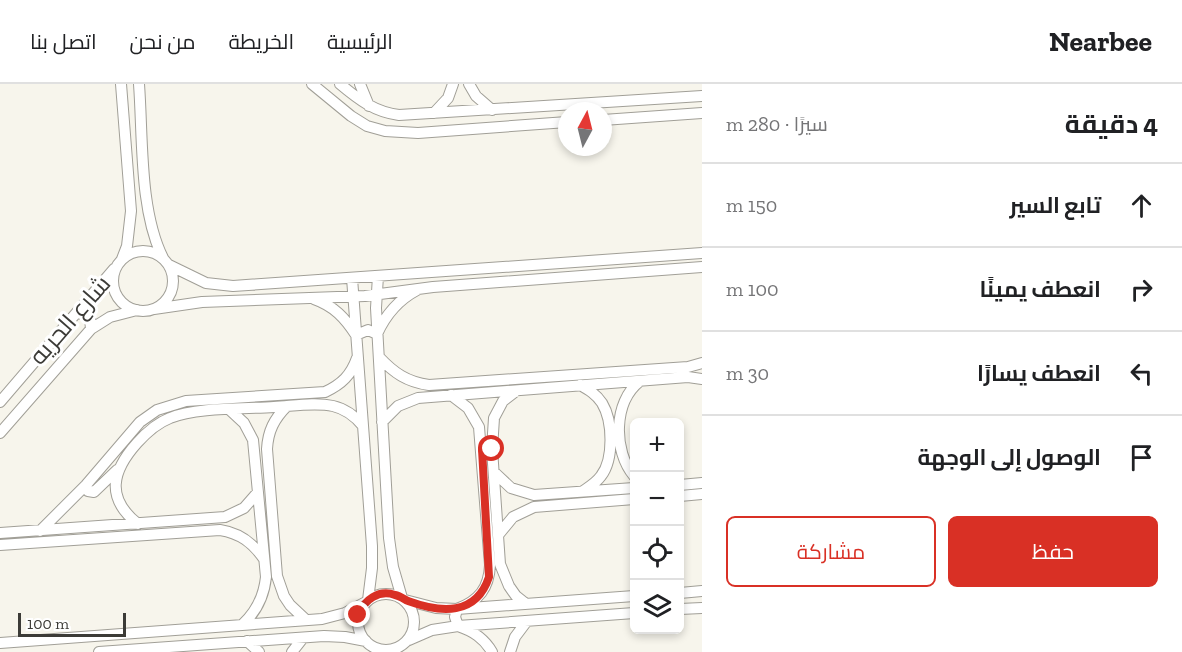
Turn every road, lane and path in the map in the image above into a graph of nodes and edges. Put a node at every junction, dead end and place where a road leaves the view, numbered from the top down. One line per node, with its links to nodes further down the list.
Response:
1 (121, 84): 23 (street, شارع الحريه)
2 (139, 84): 24 (street)
3 (312, 84): 21 (street)
4 (340, 84): 9 (street)
5 (360, 84): 9 (street)
6 (453, 84): 14 (street)
7 (469, 84): 12 (street)
8 (702, 96): 10 (street)
9 (370, 106): 13 (street)
10 (535, 107): 11 (street); 19 (street)
11 (516, 108): 12 (street); 20 (street)
12 (492, 110): 14 (street)
13 (384, 112): 16 (street); 21 (street)
14 (434, 113): 16 (street)
15 (702, 113): 17 (street)
16 (407, 115): 22 (street)
17 (612, 119)
18 (558, 123): 19 (street)
19 (537, 124): 20 (street)
20 (513, 126): 22 (street)
21 (376, 129): 22 (street)
22 (405, 133)
23 (130, 197): 24 (street); 28 (street, شارع الحريه)
24 (147, 198): 27 (street)
25 (702, 252): 26 (street)
26 (638, 257): 30 (street); 31 (street)
27 (166, 261): 28 (street); 33 (street); 39 (street)
28 (119, 263): 40 (street); 41 (street, شارع الحريه)
29 (700, 269): 30 (street)
30 (640, 272): 34 (street)
31 (378, 276): 32 (street); 35 (street)
32 (352, 278): 33 (street); 37 (street)
33 (222, 285): 38 (street)
34 (420, 289): 35 (street); 43 (street)
35 (377, 295): 37 (street); 43 (street)
36 (308, 297): 37 (street); 38 (street); 44 (street)
37 (353, 297): 44 (street)
38 (217, 302): 39 (street)
39 (154, 309): 40 (street)
40 (138, 310): 42 (street, شارع الحريه)
41 (77, 313): 42 (street); 57 (street, شارع الحريه)
42 (91, 329): 65 (street, شارع الحريه)
43 (377, 334): 44 (street); 45 (street)
44 (356, 335): 46 (street)
45 (378, 357): 51 (street); 63 (street)
46 (357, 358): 54 (street); 64 (street)
47 (702, 363): 48 (street)
48 (688, 372): 49 (street); 50 (street); 51 (street)
49 (702, 379)
50 (640, 381): 52 (street); 61 (street)
51 (429, 385): 56 (street)
52 (580, 385): 53 (street); 62 (street)
53 (518, 390): 55 (street); 68 (street)
54 (325, 392): 58 (street); 75 (street)
55 (451, 395): 56 (street); 68 (street)
56 (430, 397): 63 (street)
57 (0, 402)
58 (325, 405): 59 (street); 64 (street)
59 (287, 406): 60 (street); 66 (street)
60 (230, 410): 67 (street); 71 (street)
61 (620, 414): 62 (street); 69 (street)
62 (607, 415): 70 (street)
63 (382, 422): 93 (street)
64 (363, 426): 92 (street)
65 (0, 433)
66 (267, 448): 67 (street); 96 (street)
67 (254, 449): 78 (street)
68 (487, 449): 72 (street); 95 (street)
69 (622, 452): 70 (street); 73 (street)
70 (609, 453): 79 (street)
71 (117, 470): 75 (street); 86 (street)
72 (494, 472): 81 (street); 90 (street)
73 (631, 472)
74 (702, 483): 76 (street)
75 (86, 485): 87 (street)
76 (684, 485)
77 (630, 488): 79 (street)
78 (258, 492): 85 (street); 94 (street)
79 (581, 492): 81 (street)
80 (702, 494): 82 (street)
81 (534, 495): 84 (street)
82 (684, 496)
83 (630, 499): 84 (street)
84 (534, 507): 90 (street)
85 (225, 517): 86 (street); 88 (street)
86 (138, 524): 87 (street)
87 (40, 531): 89 (street)
88 (227, 531): 91 (street); 94 (street)
89 (0, 533)
90 (499, 534): 95 (street)
91 (0, 545)
92 (372, 546): 93 (street); 101 (street)
93 (390, 546): 100 (street)
94 (264, 559): 96 (street)
95 (495, 564): 102 (street); 104 (street)
96 (271, 576): 108 (street); 110 (street)
97 (702, 591): 98 (street)
98 (684, 593)
99 (630, 596): 102 (street)
100 (404, 599): 101 (street); 104 (street); 117 (street)
101 (367, 601): 107 (street); 118 (street)
102 (526, 604): 104 (street)
103 (702, 608): 105 (street)
104 (457, 609): 111 (street)
105 (684, 609)
106 (630, 613): 109 (street)
107 (322, 619): 108 (street); 113 (street)
108 (306, 620): 110 (street)
109 (527, 621): 111 (street); 124 (street)
110 (243, 624): 112 (street)
111 (458, 626): 117 (street); 123 (street)
112 (105, 635): 116 (street); 120 (street)
113 (324, 636): 114 (street); 118 (street)
114 (303, 638): 115 (street); 122 (street)
115 (247, 641): 120 (street); 121 (street)
116 (0, 643)
117 (407, 644): 118 (street)
118 (368, 646)
119 (99, 652): 120 (street)
120 (106, 652)
121 (260, 652)
122 (292, 652)
123 (492, 652)
124 (510, 652)

